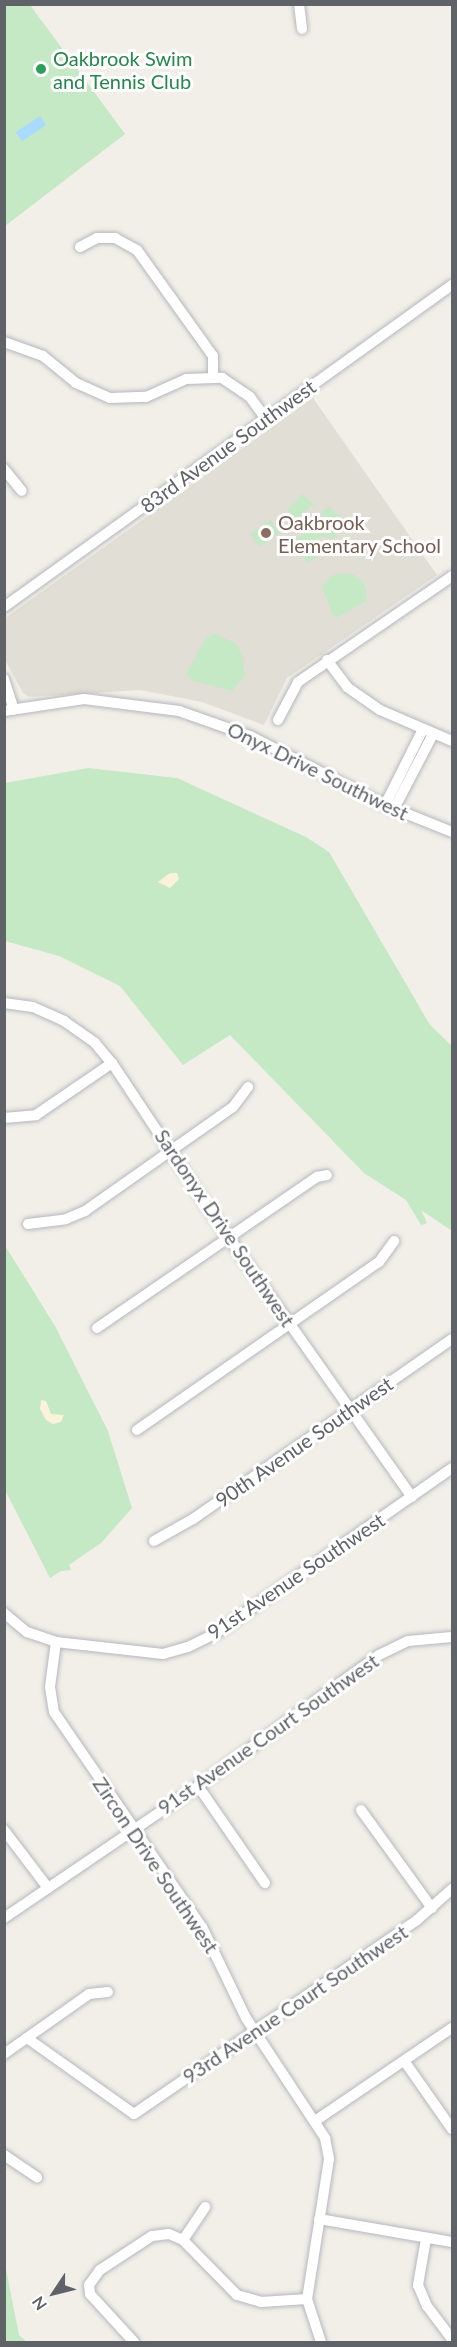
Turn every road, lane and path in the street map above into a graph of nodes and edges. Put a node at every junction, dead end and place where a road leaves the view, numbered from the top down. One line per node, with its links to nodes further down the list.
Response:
1 (299, 4): 2 (street)
2 (302, 29)
3 (80, 247): 6 (street)
4 (453, 285): 7 (street, 83rd Avenue Southwest)
5 (4, 342): 6 (street)
6 (213, 377): 7 (street)
7 (266, 419): 11 (street, 83rd Avenue Southwest)
8 (4, 469): 9 (street)
9 (22, 491)
10 (453, 576): 12 (street)
11 (4, 607)
12 (327, 660): 15 (street); 16 (street)
13 (4, 679): 14 (street)
14 (9, 710): 18 (street, Onyx Drive Southwest)
15 (278, 720)
16 (427, 733): 17 (street); 18 (street)
17 (453, 741)
18 (390, 807): 19 (street, Onyx Drive Southwest)
19 (453, 832)
20 (4, 1003): 21 (street, Sardonyx Drive Southwest)
21 (112, 1063): 23 (street); 24 (street, Sardonyx Drive Southwest)
22 (248, 1087): 24 (street)
23 (4, 1119)
24 (172, 1150): 26 (street); 27 (street, Sardonyx Drive Southwest)
25 (327, 1175): 27 (street)
26 (28, 1224)
27 (230, 1238): 29 (street, Sardonyx Drive Southwest); 30 (street)
28 (394, 1241): 29 (street)
29 (290, 1323): 32 (street, Sardonyx Drive Southwest); 33 (street)
30 (97, 1328)
31 (453, 1339): 32 (street, 90th Avenue Southwest)
32 (351, 1409): 35 (street, Sardonyx Drive Southwest); 36 (street, 90th Avenue Southwest)
33 (137, 1430)
34 (453, 1468): 35 (street, 91st Avenue Southwest)
35 (412, 1497): 39 (street, 91st Avenue Southwest)
36 (154, 1541)
37 (4, 1614): 39 (street)
38 (453, 1637): 40 (street, 91st Avenue Court Southwest)
39 (56, 1642): 42 (street, Zircon Drive Southwest)
40 (198, 1786): 42 (street, 91st Avenue Court Southwest); 44 (street)
41 (361, 1810): 47 (street)
42 (134, 1829): 45 (street, 91st Avenue Court Southwest); 51 (street, Zircon Drive Southwest)
43 (4, 1830): 45 (street)
44 (265, 1883)
45 (48, 1888): 48 (street, 91st Avenue Court Southwest)
46 (453, 1889): 47 (street, 93rd Avenue Court Southwest)
47 (432, 1908): 51 (street, 93rd Avenue Court Southwest)
48 (4, 1918)
49 (108, 1992): 52 (street)
50 (453, 2028): 54 (street)
51 (255, 2032): 52 (street, 93rd Avenue Court Southwest); 55 (street, Zircon Drive Southwest)
52 (27, 2038): 53 (street)
53 (4, 2054)
54 (405, 2062): 55 (street); 56 (street)
55 (315, 2121): 60 (street, Zircon Drive Southwest)
56 (453, 2129)
57 (4, 2155): 58 (street)
58 (37, 2177)
59 (205, 2207): 62 (street)
60 (319, 2219): 61 (street); 64 (street, Zircon Drive Southwest)
61 (426, 2239): 63 (street); 65 (street)
62 (183, 2240): 64 (street); 66 (street)
63 (453, 2242)
64 (307, 2299): 67 (street, Zircon Drive Southwest)
65 (453, 2339)
66 (134, 2343)
67 (321, 2343)

